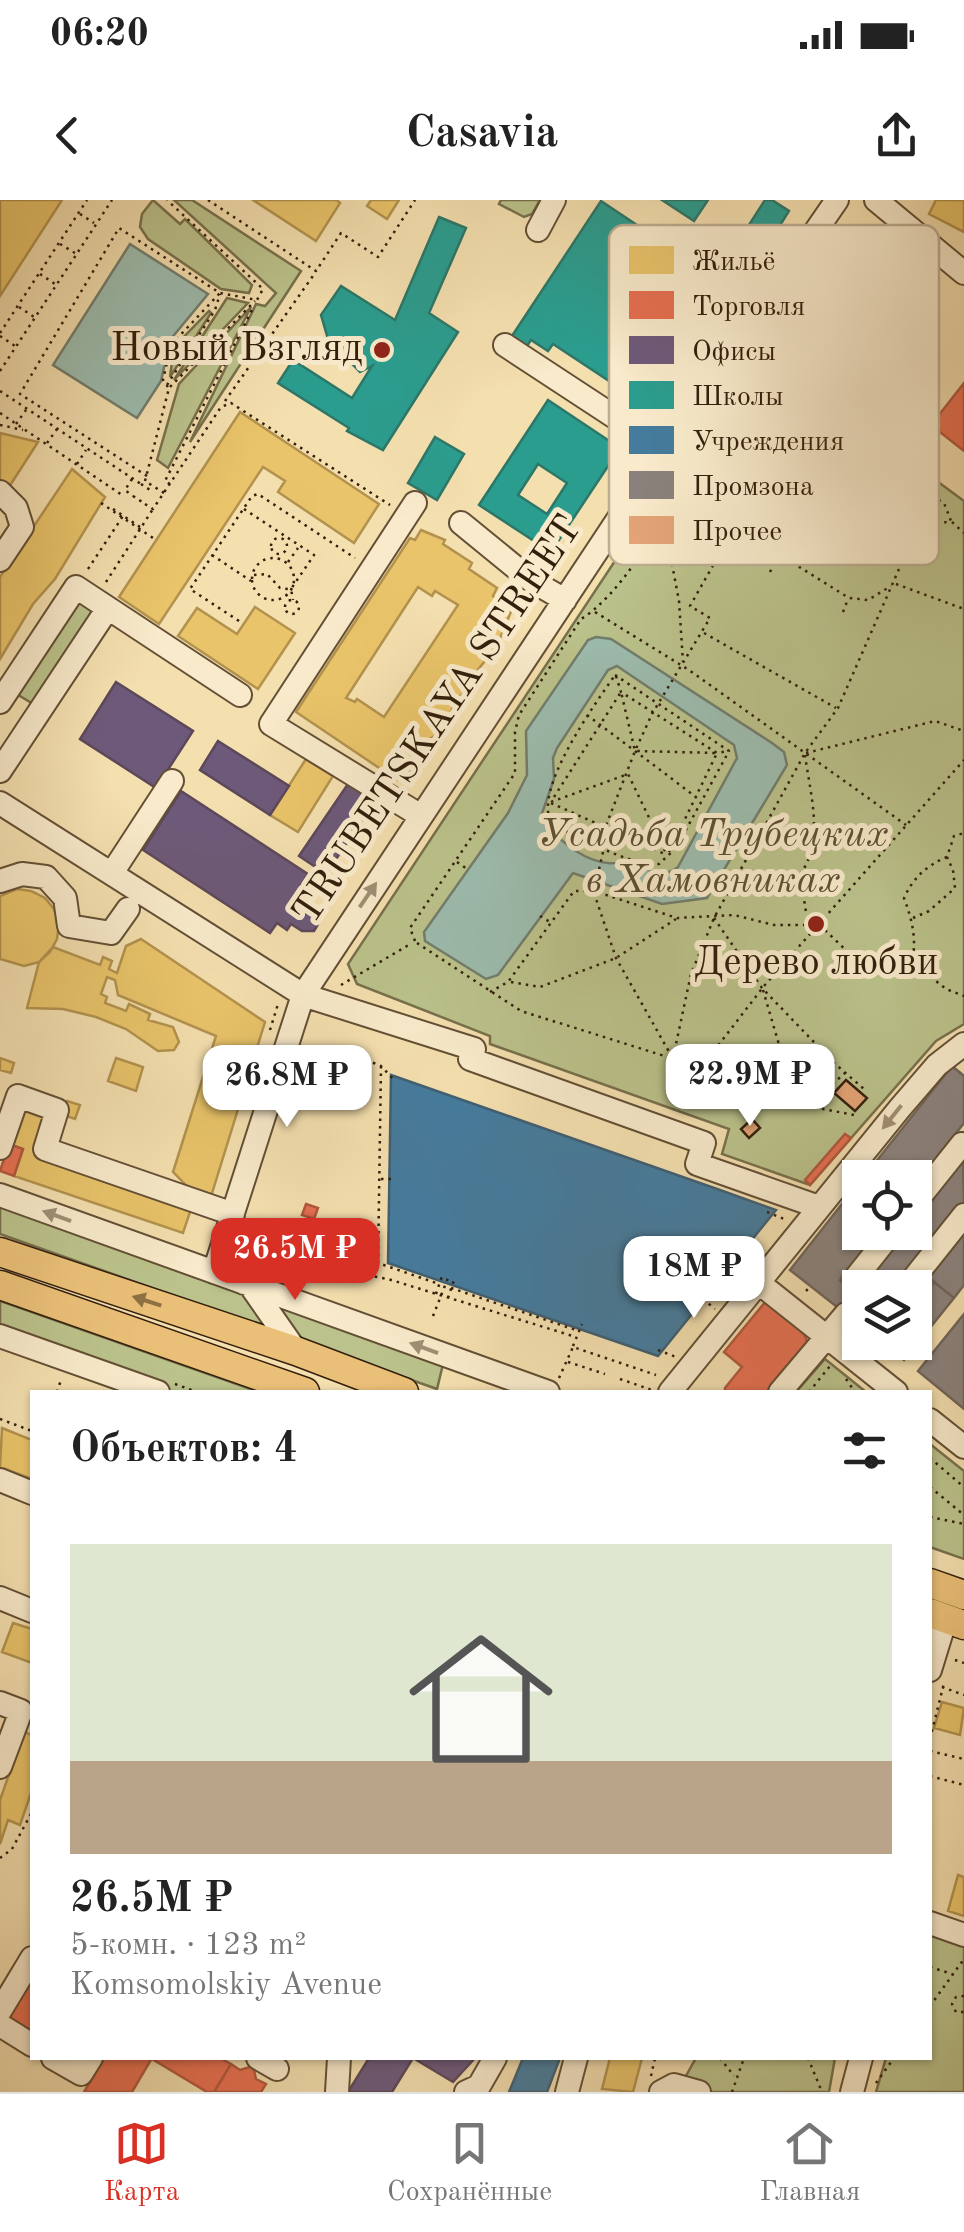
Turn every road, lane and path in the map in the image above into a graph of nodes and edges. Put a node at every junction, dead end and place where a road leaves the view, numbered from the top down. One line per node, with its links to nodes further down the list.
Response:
1 (87, 200): 9 (path)
2 (112, 200): 10 (path)
3 (168, 200): 22 (path)
4 (208, 200): 17 (path)
5 (415, 200): 17 (path)
6 (554, 200): 13 (street)
7 (836, 200): 11 (street, TRUBETSKAYA STREET)
8 (876, 200): 12 (street)
9 (79, 213): 10 (path); 14 (path)
10 (96, 224): 16 (path)
11 (820, 225)
12 (906, 225)
13 (538, 230)
14 (59, 243): 16 (path); 19 (path)
15 (939, 252): 18 (street)
16 (76, 254): 20 (path)
17 (316, 271): 31 (path)
18 (964, 273)
19 (39, 274): 20 (path); 23 (path)
20 (56, 285): 24 (path)
21 (220, 293): 22 (path); 29 (path); 29 (path); 42 (path)
22 (256, 300): 29 (path); 44 (path)
23 (18, 306): 24 (path); 25 (path)
24 (35, 318): 27 (path)
25 (0, 335): 27 (path)
26 (506, 345): 34 (street)
27 (16, 346): 28 (path)
28 (0, 371)
29 (168, 387): 42 (path)
30 (0, 391): 32 (path)
31 (221, 407): 44 (path); 53 (path)
32 (26, 408): 35 (path); 37 (path)
33 (0, 413): 35 (path)
34 (609, 413)
35 (16, 424): 38 (path)
36 (0, 425): 38 (path)
37 (57, 429): 39 (path); 40 (path)
38 (27, 432): 39 (path)
39 (46, 445): 41 (path)
40 (87, 448): 41 (path); 43 (path)
41 (76, 464): 46 (path)
42 (147, 476): 47 (path)
43 (132, 478): 47 (path, bridge); 52 (path, bridge)
44 (170, 484): 47 (path)
45 (0, 492): 67 (street)
46 (122, 495)
47 (162, 495): 52 (path)
48 (939, 500): 55 (path)
49 (101, 504): 63 (path, bridge)
50 (243, 508): 59 (path); 65 (path); 75 (path)
51 (113, 509): 54 (path)
52 (154, 510): 58 (path)
53 (411, 510): 75 (street)
54 (123, 516): 58 (path); 78 (path)
55 (951, 521): 57 (path); 60 (path)
56 (462, 522): 85 (street)
57 (939, 523)
58 (141, 528): 87 (path)
59 (279, 532): 61 (path); 64 (path)
60 (964, 533)
61 (280, 539): 66 (path); 66 (path)
62 (609, 539): 85 (street, TRUBETSKAYA STREET)
63 (156, 540)
64 (299, 545): 68 (path); 81 (path)
65 (212, 555): 79 (path); 91 (path)
66 (278, 556): 68 (path); 77 (path)
67 (0, 560)
68 (287, 563): 81 (path)
69 (632, 565): 89 (path)
70 (672, 565): 93 (path)
71 (713, 565): 92 (path)
72 (774, 565): 76 (path)
73 (795, 565): 82 (path)
74 (902, 565): 80 (path)
75 (372, 569): 116 (street)
76 (770, 572)
77 (252, 576): 79 (path); 81 (path)
78 (81, 579)
79 (252, 582): 83 (path)
80 (895, 584): 82 (path); 88 (path); 99 (path)
81 (291, 589): 83 (path); 84 (path)
82 (849, 598): 90 (path)
83 (274, 600): 86 (path)
84 (293, 600): 86 (path); 86 (path)
85 (564, 600): 116 (street, TRUBETSKAYA STREET)
86 (285, 605)
87 (108, 608): 96 (street); 97 (street); 109 (street)
88 (964, 609)
89 (594, 611): 93 (path); 125 (path)
90 (843, 612)
91 (239, 621)
92 (703, 632): 93 (path); 99 (path)
93 (684, 667): 98 (path); 107 (path)
94 (615, 675): 95 (path); 98 (path); 101 (path)
95 (621, 692): 100 (path); 102 (path); 105 (path)
96 (240, 695)
97 (0, 702)
98 (659, 702): 100 (path); 104 (path)
99 (838, 708): 107 (path)
100 (652, 714): 105 (path); 106 (path)
101 (587, 715): 102 (path); 114 (path)
102 (602, 726): 105 (path); 114 (path)
103 (964, 731): 107 (path)
104 (730, 751): 106 (path); 113 (path)
105 (636, 752): 106 (path); 110 (path); 112 (path)
106 (717, 753): 112 (path)
107 (805, 753): 119 (path); 133 (path); 136 (path)
108 (964, 760): 119 (path)
109 (0, 771)
110 (628, 774): 114 (path); 120 (path); 123 (path)
111 (172, 781): 127 (street)
112 (696, 797): 113 (path); 123 (path)
113 (701, 801): 123 (path)
114 (550, 802): 117 (path); 120 (path)
115 (0, 803): 127 (street)
116 (421, 816): 146 (street, TRUBETSKAYA STREET, one-way to 116)
117 (548, 818): 118 (path); 122 (path)
118 (543, 823)
119 (907, 826): 136 (path)
120 (605, 828): 122 (path); 123 (path)
121 (964, 832): 124 (path)
122 (604, 848): 123 (path); 129 (path)
123 (667, 855)
124 (947, 857): 134 (path); 134 (path)
125 (455, 861): 126 (path); 137 (path)
126 (467, 868)
127 (112, 873): 146 (street)
128 (0, 881): 130 (street)
129 (594, 891): 132 (path); 135 (path); 140 (path)
130 (128, 909)
131 (540, 916): 135 (path)
132 (677, 918): 133 (path); 140 (path)
133 (714, 918): 136 (path); 144 (path); 149 (path)
134 (911, 919): 147 (path)
135 (551, 923): 143 (path)
136 (818, 926): 138 (path); 139 (path)
137 (415, 941): 142 (path); 145 (path)
138 (850, 954)
139 (794, 955): 141 (path); 144 (path)
140 (616, 958): 143 (path); 149 (path)
141 (814, 977)
142 (331, 982)
143 (508, 982): 145 (path)
144 (762, 988): 151 (path); 152 (path); 154 (path)
145 (490, 992): 149 (path)
146 (303, 995): 167 (street); 169 (street, TRUBETSKAYA STREET)
147 (964, 996)
148 (962, 1047): 167 (street, one-way to 167)
149 (673, 1058)
150 (366, 1060): 153 (path)
151 (834, 1064): 152 (path); 155 (path)
152 (785, 1065): 154 (path); 158 (path)
153 (381, 1066): 156 (path); 163 (path)
154 (700, 1069): 158 (path)
155 (846, 1072): 157 (path); 159 (path)
156 (396, 1081)
157 (864, 1089)
158 (788, 1100): 159 (path)
159 (808, 1106): 160 (path)
160 (854, 1115)
161 (964, 1146): 165 (street)
162 (0, 1148): 169 (street)
163 (380, 1179): 164 (path); 185 (path)
164 (394, 1179)
165 (932, 1182)
166 (0, 1196): 179 (street, one-way to 166)
167 (819, 1208): 186 (street)
168 (767, 1212): 171 (path)
169 (233, 1214): 179 (street, TRUBETSKAYA STREET)
170 (964, 1214): 178 (street)
171 (787, 1220)
172 (265, 1237): 176 (path)
173 (878, 1250): 177 (street)
174 (0, 1252): 204 (main road, one-way to 174)
175 (248, 1255): 184 (street)
176 (342, 1262)
177 (862, 1270)
178 (920, 1270)
179 (214, 1272): 184 (street)
180 (360, 1274): 191 (path)
181 (442, 1276): 185 (path)
182 (448, 1278): 191 (path)
183 (454, 1280): 189 (path)
184 (247, 1284): 204 (street); 212 (street, one-way to 184)
185 (439, 1284): 191 (path)
186 (759, 1284): 201 (street); 213 (street)
187 (0, 1285): 216 (main road)
188 (811, 1286): 190 (path)
189 (451, 1288): 192 (path); 198 (path)
190 (806, 1291)
191 (438, 1296): 192 (path); 195 (path)
192 (447, 1299): 200 (path)
193 (704, 1300): 194 (path)
194 (716, 1310)
195 (433, 1316)
196 (842, 1319): 201 (street)
197 (582, 1324): 198 (path)
198 (578, 1331): 200 (path)
199 (0, 1336): 215 (street)
200 (576, 1337): 202 (path)
201 (827, 1337): 218 (street); 221 (street)
202 (573, 1347): 206 (path); 213 (path)
203 (658, 1350): 205 (path)
204 (296, 1351): 217 (main road)
205 (678, 1358)
206 (566, 1361): 208 (path); 212 (path)
207 (834, 1361): 219 (path)
208 (605, 1374)
209 (845, 1377): 220 (path)
210 (61, 1379): 214 (path)
211 (620, 1379): 213 (path)
212 (554, 1385)
213 (662, 1386)
214 (57, 1390)
215 (152, 1390)
216 (299, 1390)
217 (399, 1390)
218 (782, 1390)
219 (811, 1390)
220 (855, 1390)
221 (893, 1390)
222 (0, 1418): 224 (path)
223 (932, 1422): 225 (street)
224 (30, 1430)
225 (964, 1447)
226 (932, 1460): 228 (path)
227 (0, 1480): 230 (street)
228 (964, 1486)
229 (932, 1489): 231 (path)
230 (30, 1491)
231 (964, 1515)
232 (932, 1518): 233 (path)
233 (964, 1524)
234 (932, 1584): 235 (main road)
235 (964, 1595)
236 (0, 1598): 237 (street)
237 (30, 1610)
238 (946, 1619): 240 (street)
239 (964, 1663): 240 (path)
240 (938, 1673): 241 (path); 243 (path)
241 (964, 1694)
242 (0, 1702): 246 (street)
243 (932, 1722)
244 (932, 1751): 245 (path)
245 (964, 1759)
246 (0, 1767)
247 (932, 1777): 248 (path)
248 (964, 1786)
249 (30, 1816): 250 (path)
250 (0, 1858)
251 (932, 1924): 252 (street)
252 (964, 1934)
253 (964, 1958): 256 (path)
254 (30, 1961): 259 (street)
255 (932, 1968): 256 (path)
256 (953, 1974): 258 (path)
257 (964, 1996): 260 (path)
258 (932, 2003)
259 (0, 2010)
260 (964, 2012)
261 (0, 2024): 262 (street)
262 (30, 2044)
263 (56, 2060): 264 (street)
264 (90, 2060)
265 (340, 2060): 274 (street)
266 (494, 2060): 275 (street)
267 (575, 2060): 276 (street)
268 (722, 2060): 273 (path)
269 (743, 2060): 273 (path)
270 (809, 2060): 280 (path)
271 (860, 2060): 281 (street)
272 (893, 2060): 282 (path)
273 (736, 2079): 279 (path)
274 (338, 2092)
275 (466, 2092)
276 (567, 2092)
277 (661, 2092): 278 (street)
278 (699, 2092)
279 (732, 2092)
280 (822, 2092)
281 (852, 2092)
282 (869, 2092)

